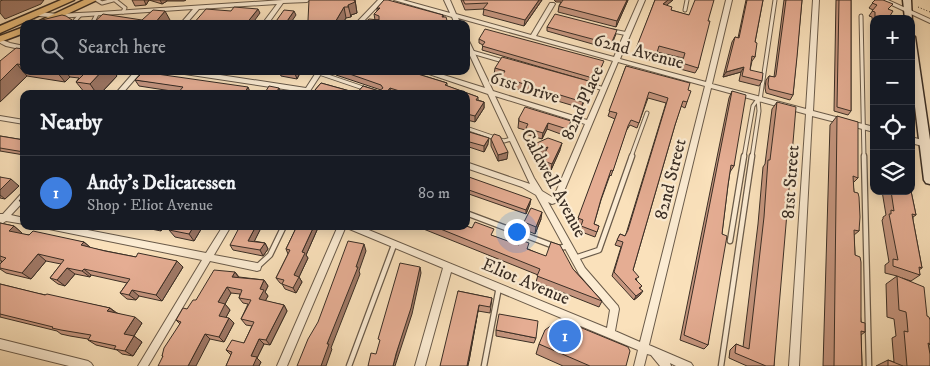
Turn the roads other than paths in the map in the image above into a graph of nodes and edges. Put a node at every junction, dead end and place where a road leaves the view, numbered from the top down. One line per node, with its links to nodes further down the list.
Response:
1 (69, 0): 27 (main road)
2 (92, 0): 24 (main road)
3 (97, 0): 15 (lane)
4 (307, 0): 16 (street)
5 (381, 0): 32 (street)
6 (397, 0): 25 (street, 62nd Avenue)
7 (447, 0): 25 (street)
8 (642, 0): 41 (street, 82nd Place)
9 (686, 0): 19 (lane)
10 (729, 0): 58 (street, 82nd Street)
11 (775, 0): 65 (lane)
12 (816, 0): 67 (street, 81st Street)
13 (884, 0): 22 (street)
14 (907, 0): 22 (street)
15 (119, 2): 20 (lane)
16 (281, 2): 18 (street); 31 (street)
17 (552, 4): 42 (street)
18 (197, 8): 20 (street); 30 (street)
19 (685, 10)
20 (123, 12): 21 (street)
21 (97, 14): 23 (street); 29 (lane)
22 (908, 14): 36 (street)
23 (80, 15): 24 (street); 28 (lane)
24 (58, 16): 27 (main road)
25 (455, 16): 33 (street); 35 (street, 62nd Avenue)
26 (860, 16): 71 (lane)
27 (38, 19)
28 (76, 20)
29 (94, 20)
30 (186, 20)
31 (268, 20)
32 (363, 20)
33 (456, 20)
34 (470, 20): 42 (street, 62nd Avenue)
35 (470, 20)
36 (930, 21)
37 (20, 24): 39 (main road)
38 (604, 28): 41 (lane)
39 (0, 30)
40 (20, 32): 43 (main road)
41 (628, 34): 47 (street, 82nd Place)
42 (533, 37): 47 (street, 62nd Avenue)
43 (0, 40): 44 (street)
44 (20, 47)
45 (470, 48): 46 (street, Caldwell Avenue)
46 (472, 52): 49 (lane); 64 (street, Caldwell Avenue)
47 (616, 60): 58 (street, 62nd Avenue); 59 (street, 82nd Place)
48 (915, 60): 76 (street)
49 (507, 62)
50 (135, 75): 60 (street)
51 (204, 75): 56 (street)
52 (226, 75): 56 (street)
53 (317, 75): 62 (street)
54 (327, 75): 63 (lane)
55 (437, 75): 64 (street, 61st Drive)
56 (224, 78): 61 (street)
57 (579, 82): 59 (lane)
58 (708, 86): 65 (street, 62nd Avenue); 99 (street, 82nd Street)
59 (604, 89): 70 (street, 82nd Place)
60 (122, 90)
61 (294, 90)
62 (307, 90)
63 (369, 90)
64 (490, 92): 70 (street, 61st Drive); 74 (street, Caldwell Avenue)
65 (759, 99): 67 (street, 62nd Avenue); 89 (lane); 110 (lane)
66 (647, 113): 93 (lane)
67 (809, 113): 71 (street, 62nd Avenue); 111 (street, 81st Street)
68 (0, 118): 69 (street)
69 (20, 121)
70 (589, 123): 79 (street, 82nd Place)
71 (864, 128): 73 (street, 62nd Avenue); 112 (lane)
72 (470, 129): 74 (lane)
73 (870, 129)
74 (511, 139): 79 (street, Caldwell Avenue)
75 (915, 141): 76 (street)
76 (928, 145): 78 (street)
77 (470, 166): 79 (street)
78 (930, 180)
79 (539, 193): 91 (street, Caldwell Avenue)
80 (20, 200): 82 (street)
81 (470, 215): 91 (lane)
82 (1, 219): 83 (street)
83 (20, 221)
84 (70, 230): 92 (street)
85 (225, 230): 92 (street)
86 (282, 230): 95 (lane)
87 (340, 230): 103 (street)
88 (359, 230): 90 (street, Eliot Avenue)
89 (730, 241)
90 (394, 245): 94 (street, Eliot Avenue); 104 (lane)
91 (569, 246): 93 (street, Caldwell Avenue)
92 (208, 257): 95 (street); 102 (street)
93 (575, 258): 97 (street, Caldwell Avenue)
94 (448, 266): 96 (street, Eliot Avenue); 105 (street)
95 (257, 267)
96 (499, 287): 97 (street, Eliot Avenue); 106 (lane)
97 (610, 334): 99 (street, Eliot Avenue)
98 (0, 344): 101 (street)
99 (644, 348): 100 (street, Eliot Avenue); 107 (street, 82nd Street)
100 (654, 352): 108 (street); 109 (street, Eliot Avenue)
101 (88, 366)
102 (142, 366)
103 (282, 366)
104 (349, 366)
105 (420, 366)
106 (484, 366)
107 (640, 366)
108 (666, 366)
109 (688, 366)
110 (722, 366)
111 (794, 366)
112 (869, 366)

